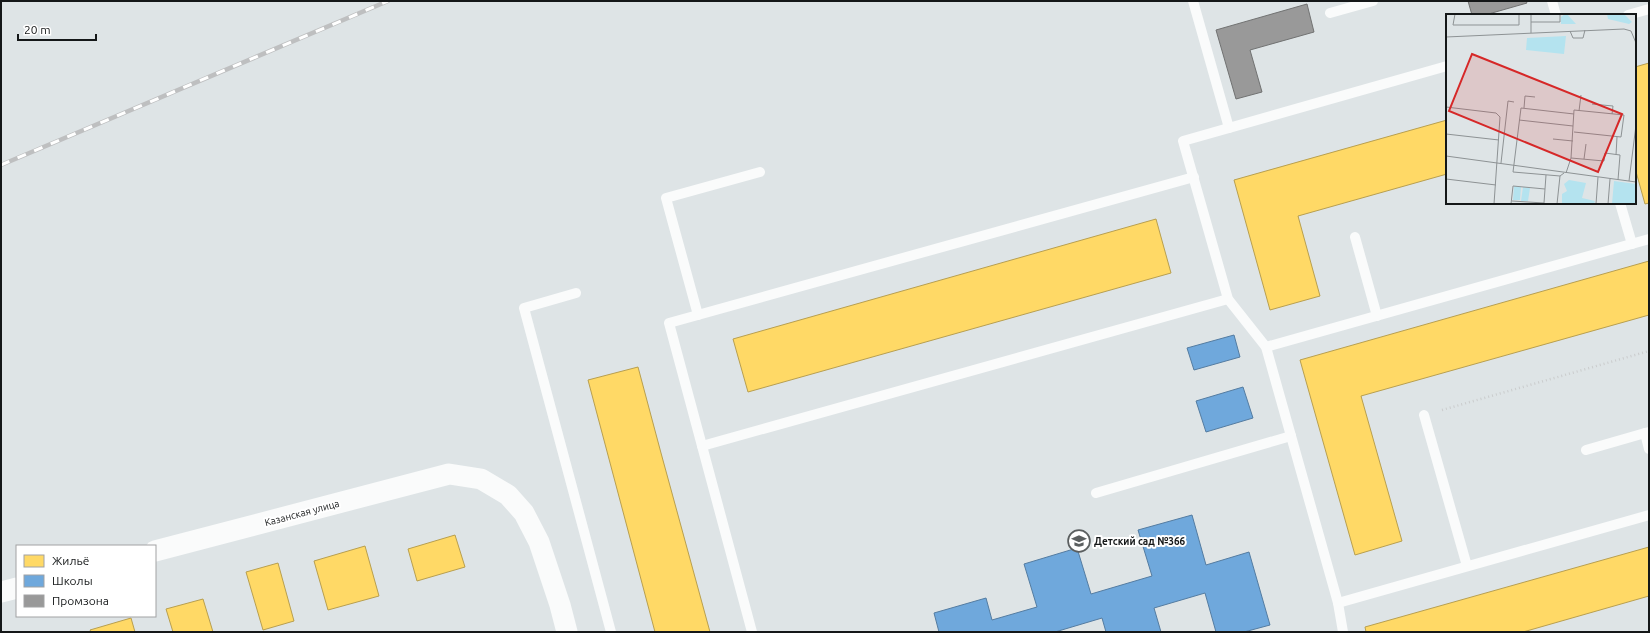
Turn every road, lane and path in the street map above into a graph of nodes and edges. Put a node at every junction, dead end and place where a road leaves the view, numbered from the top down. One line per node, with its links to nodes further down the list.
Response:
1 (1193, 1): 9 (lane)
2 (1373, 1): 5 (lane)
3 (1552, 1): 6 (lane)
4 (1649, 9): 7 (lane)
5 (1330, 13)
6 (1556, 14)
7 (1632, 14)
8 (1446, 66): 9 (lane)
9 (1229, 128): 11 (lane)
10 (760, 172): 18 (lane)
11 (1194, 177): 17 (lane); 18 (lane)
12 (1620, 204): 15 (lane)
13 (1355, 237): 19 (lane)
14 (1649, 239): 15 (lane)
15 (1632, 244): 19 (lane)
16 (576, 293): 36 (lane)
17 (1228, 299): 20 (lane); 25 (lane)
18 (698, 315): 25 (lane)
19 (1377, 316): 20 (lane)
20 (1266, 347): 24 (lane)
21 (1649, 351): 22 (path)
22 (1424, 415): 31 (lane)
23 (1647, 433): 26 (lane); 27 (lane)
24 (1291, 436): 28 (lane); 34 (lane)
25 (702, 446): 37 (lane)
26 (1649, 449)
27 (1586, 450)
28 (1096, 493)
29 (1649, 515): 31 (lane)
30 (156, 551): 35 (street, Казанская улица)
31 (1467, 566): 34 (lane)
32 (16, 588): 33 (street)
33 (1, 592)
34 (1338, 603): 38 (lane)
35 (567, 632)
36 (612, 632)
37 (752, 632)
38 (1343, 632)

